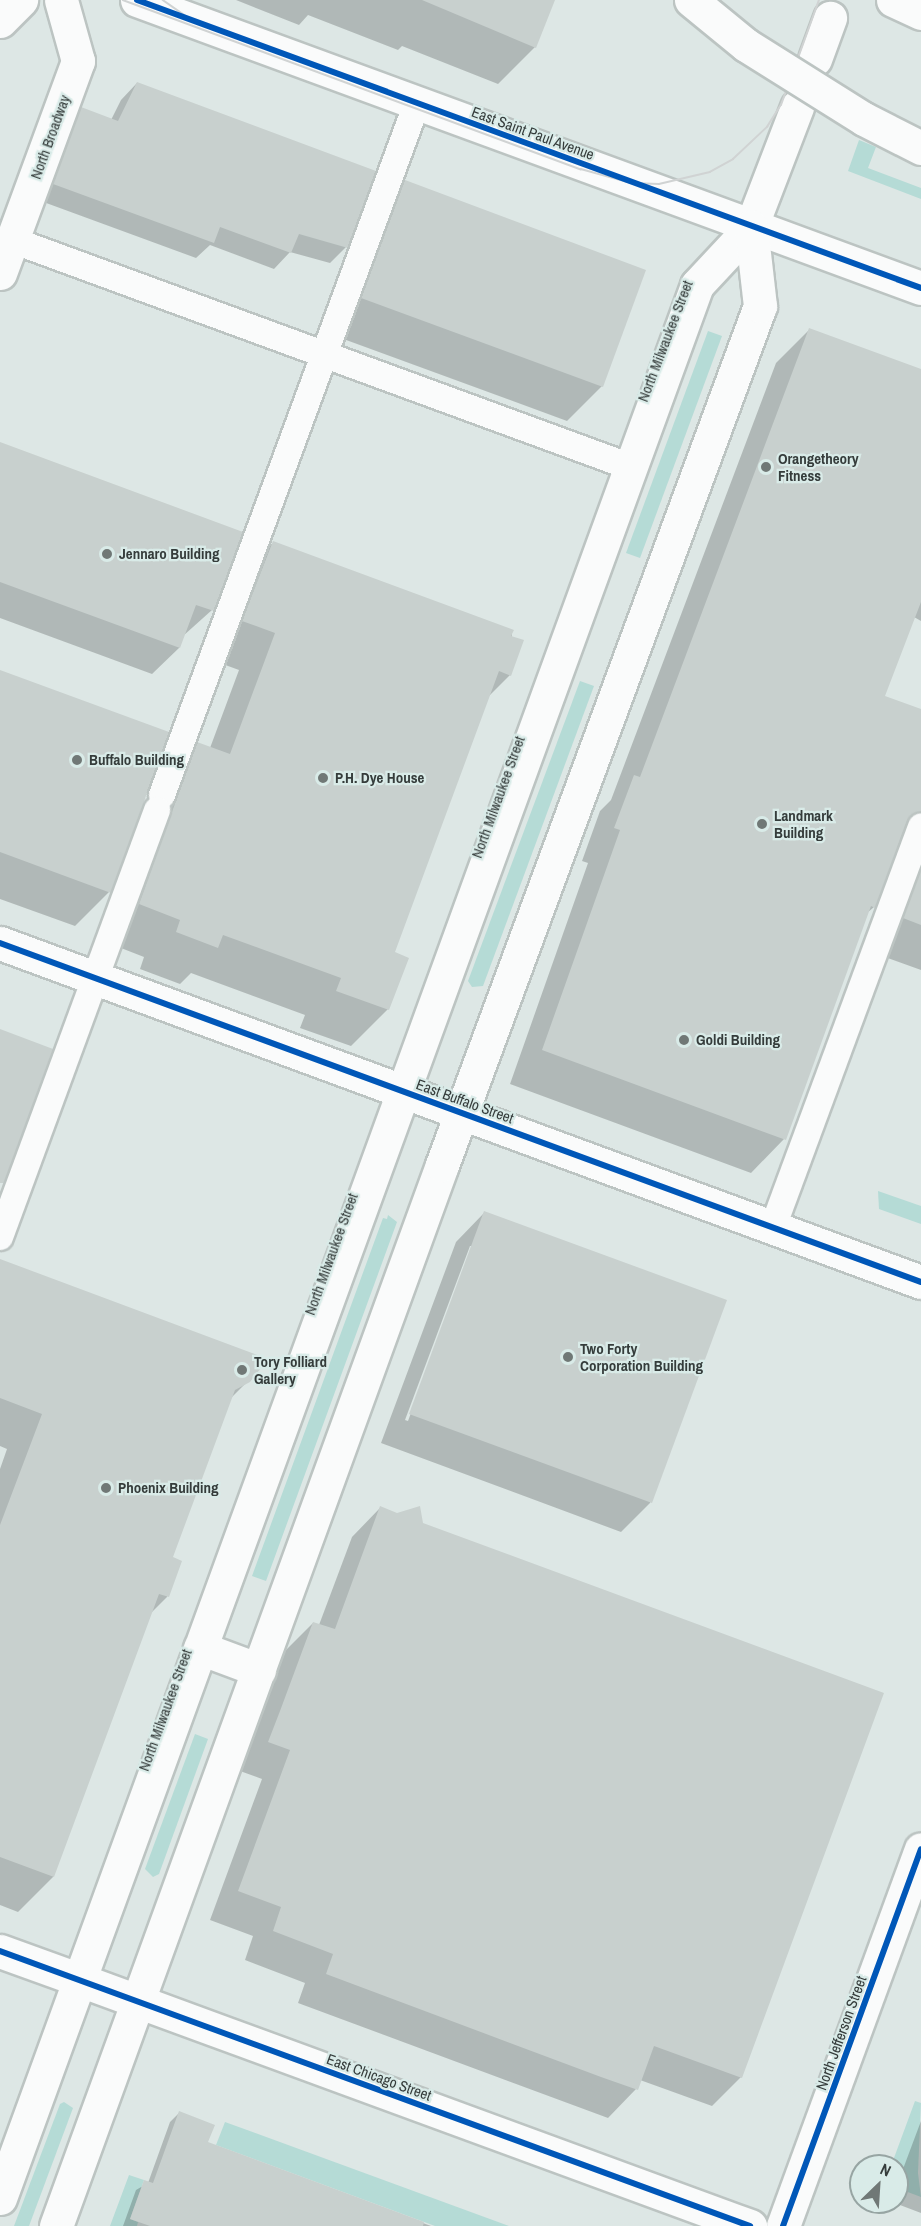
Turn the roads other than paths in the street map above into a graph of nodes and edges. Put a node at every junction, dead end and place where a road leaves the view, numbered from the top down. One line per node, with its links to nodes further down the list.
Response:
1 (21, 0): 8 (main road)
2 (61, 0): 14 (main road, North Broadway)
3 (137, 0): 10 (main road, East Saint Paul Avenue)
4 (691, 0): 12 (main road, bridge)
5 (893, 0): 6 (main road)
6 (921, 13)
7 (830, 18): 9 (main road)
8 (0, 21)
9 (815, 58)
10 (417, 103): 13 (main road, East Saint Paul Avenue); 17 (lane)
11 (796, 107): 13 (main road, North Milwaukee Street)
12 (921, 148)
13 (751, 227): 16 (main road, East Saint Paul Avenue); 18 (main road, North Milwaukee Street); 23 (main road, North Milwaukee Street)
14 (12, 240): 15 (main road, North Broadway); 17 (lane)
15 (0, 273)
16 (921, 288)
17 (324, 355): 18 (lane); 21 (lane)
18 (631, 467): 22 (main road, North Milwaukee Street)
19 (921, 826): 24 (lane)
20 (0, 943): 21 (main road, East Buffalo Street)
21 (95, 978): 22 (main road, East Buffalo Street); 25 (lane)
22 (404, 1091): 23 (main road, East Buffalo Street); 27 (main road, North Milwaukee Street)
23 (461, 1113): 24 (main road, East Buffalo Street); 28 (main road, North Milwaukee Street)
24 (774, 1227): 26 (main road, East Buffalo Street)
25 (0, 1237)
26 (921, 1282)
27 (200, 1648): 28 (main road); 31 (main road, North Milwaukee Street)
28 (259, 1670): 32 (main road, North Milwaukee Street)
29 (921, 1849): 36 (main road, North Jefferson Street)
30 (0, 1951): 31 (main road, East Chicago Street)
31 (80, 1980): 32 (main road, East Chicago Street); 33 (main road, North Milwaukee Street)
32 (138, 2002): 34 (main road, North Milwaukee Street); 35 (main road, East Chicago Street)
33 (0, 2198)
34 (56, 2226)
35 (750, 2226)
36 (783, 2226)

